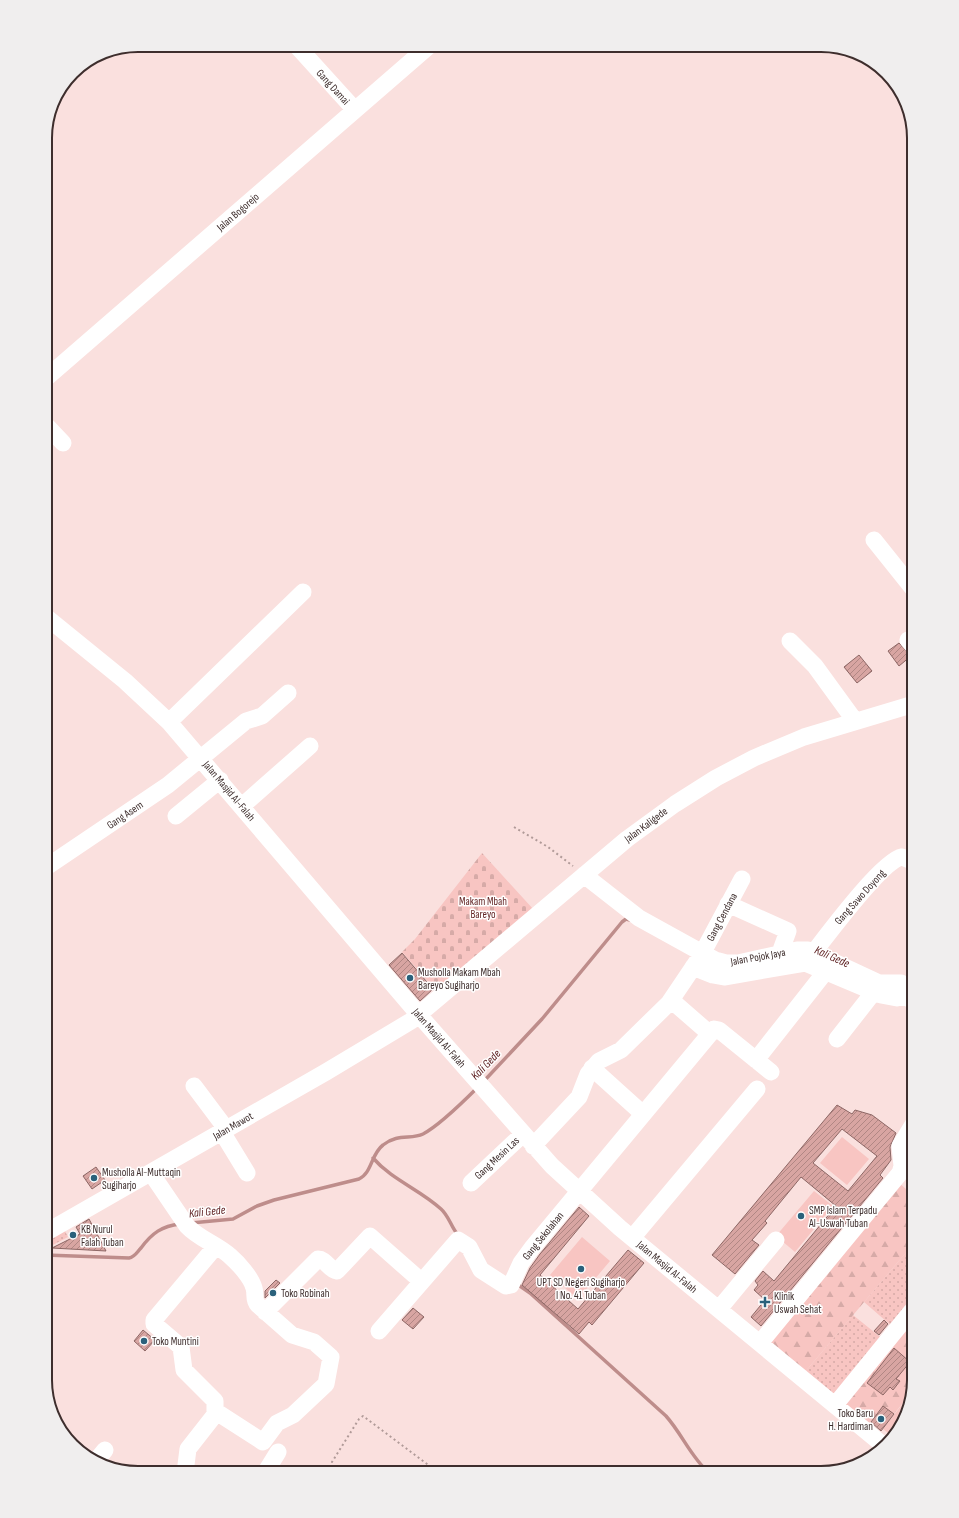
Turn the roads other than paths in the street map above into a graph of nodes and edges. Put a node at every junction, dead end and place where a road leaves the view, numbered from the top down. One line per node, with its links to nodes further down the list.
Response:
1 (302, 52): 3 (street, Gang Damai)
2 (422, 52): 3 (street, Jalan Bogorejo)
3 (355, 110): 4 (street, Jalan Bogorejo)
4 (52, 373)
5 (52, 431): 6 (street)
6 (63, 443)
7 (874, 540): 8 (street)
8 (907, 581)
9 (303, 592): 15 (street)
10 (52, 622): 15 (street, Jalan Masjid Al-Falah)
11 (790, 641): 14 (street)
12 (288, 692): 17 (street, Gang Asem)
13 (907, 706): 14 (street, Jalan Kaligede)
14 (855, 721): 23 (street, Jalan Kaligede)
15 (169, 722): 17 (street, Jalan Masjid Al-Falah)
16 (310, 746): 19 (street)
17 (201, 758): 18 (street, Jalan Masjid Al-Falah); 22 (street, Gang Asem)
18 (220, 780): 19 (street, Jalan Masjid Al-Falah); 20 (street)
19 (242, 806): 34 (street, Jalan Masjid Al-Falah)
20 (176, 816)
21 (907, 859): 26 (street, Gang Sawo Doyong)
22 (52, 861)
23 (584, 875): 28 (street, Jalan Pojok Jaya); 34 (street, Jalan Kaligede)
24 (742, 879): 25 (street, Gang Cendana)
25 (728, 904): 27 (street); 28 (street, Gang Cendana)
26 (814, 952): 27 (street, Jalan Pojok Jaya); 31 (street, Jalan Pojok Jaya)
27 (780, 953): 28 (street, Jalan Pojok Jaya)
28 (697, 960): 29 (street); 33 (street, Gang Cendana)
29 (826, 971): 30 (street); 37 (street)
30 (873, 993): 32 (street); 36 (street)
31 (907, 993)
32 (907, 994)
33 (671, 1000): 35 (street); 38 (street, Gang Cendana)
34 (419, 1015): 43 (street, Jalan Mawot); 45 (street, Jalan Masjid Al-Falah)
35 (709, 1033): 37 (street); 42 (street, Gang Sekolahan)
36 (837, 1039)
37 (756, 1060): 39 (street)
38 (592, 1068): 42 (street); 45 (street, Gang Mesin Las)
39 (771, 1072)
40 (194, 1086): 43 (street)
41 (757, 1089): 51 (street)
42 (643, 1114): 49 (street, Gang Sekolahan)
43 (224, 1131): 46 (street, Jalan Mawot); 47 (street)
44 (907, 1134): 59 (street)
45 (528, 1140): 48 (street, Gang Mesin Las); 49 (street, Jalan Masjid Al-Falah)
46 (151, 1173): 50 (street, Jalan Mawot); 53 (street)
47 (247, 1173)
48 (470, 1183)
49 (579, 1192): 51 (street, Jalan Masjid Al-Falah); 54 (street, Gang Sekolahan)
50 (52, 1229)
51 (632, 1238): 55 (street, Jalan Masjid Al-Falah)
52 (776, 1240): 55 (street)
53 (216, 1246): 56 (street); 61 (street)
54 (421, 1281): 56 (street); 58 (street)
55 (719, 1309): 59 (street, Jalan Masjid Al-Falah)
56 (265, 1312): 62 (street)
57 (907, 1317): 60 (street)
58 (379, 1331)
59 (760, 1343): 60 (street, Jalan Masjid Al-Falah)
60 (835, 1405): 63 (street, Jalan Masjid Al-Falah)
61 (217, 1412): 62 (street); 64 (street)
62 (263, 1442): 65 (street)
63 (881, 1442)
64 (186, 1466)
65 (271, 1466)

